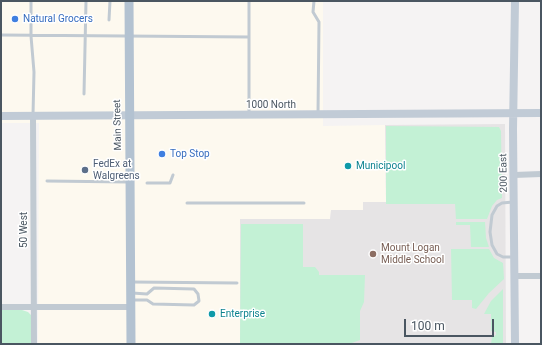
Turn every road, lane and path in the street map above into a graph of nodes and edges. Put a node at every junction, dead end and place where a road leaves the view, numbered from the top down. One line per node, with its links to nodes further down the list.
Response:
1 (31, 1): 10 (lane)
2 (86, 1): 11 (lane)
3 (110, 1): 8 (lane)
4 (129, 1): 12 (main road, Main Street)
5 (249, 1): 13 (lane)
6 (314, 1): 17 (lane)
7 (515, 1): 15 (street, 200 East)
8 (110, 20)
9 (1, 36): 10 (lane)
10 (31, 36): 11 (lane); 19 (lane)
11 (85, 36): 12 (lane); 14 (lane)
12 (129, 37): 13 (lane); 20 (main road, Main Street)
13 (249, 37): 21 (lane)
14 (84, 94)
15 (513, 113): 16 (street, 1000 North); 17 (street, 1000 North); 24 (street, 200 East)
16 (541, 113)
17 (318, 115): 21 (street, 1000 North)
18 (1, 116): 19 (street, 1000 North)
19 (33, 116): 20 (street, 1000 North); 37 (street, 50 West)
20 (129, 116): 21 (street, 1000 North); 26 (main road, Main Street)
21 (249, 116)
22 (541, 174): 24 (street)
23 (173, 175): 27 (lane)
24 (514, 175): 28 (street, 200 East)
25 (47, 181): 26 (lane)
26 (130, 182): 34 (main road, Main Street)
27 (147, 183)
28 (515, 202): 31 (street, 200 East); 31 (lane)
29 (187, 203): 30 (lane)
30 (304, 203)
31 (515, 257): 32 (street, 200 East)
32 (515, 276): 33 (street); 41 (street, 200 East)
33 (541, 276)
34 (131, 282): 35 (lane); 36 (main road, Main Street)
35 (237, 283)
36 (131, 300): 36 (lane); 37 (street); 40 (main road, Main Street)
37 (34, 306): 38 (street); 39 (street, 50 West)
38 (1, 307)
39 (34, 344)
40 (131, 344)
41 (515, 344)

